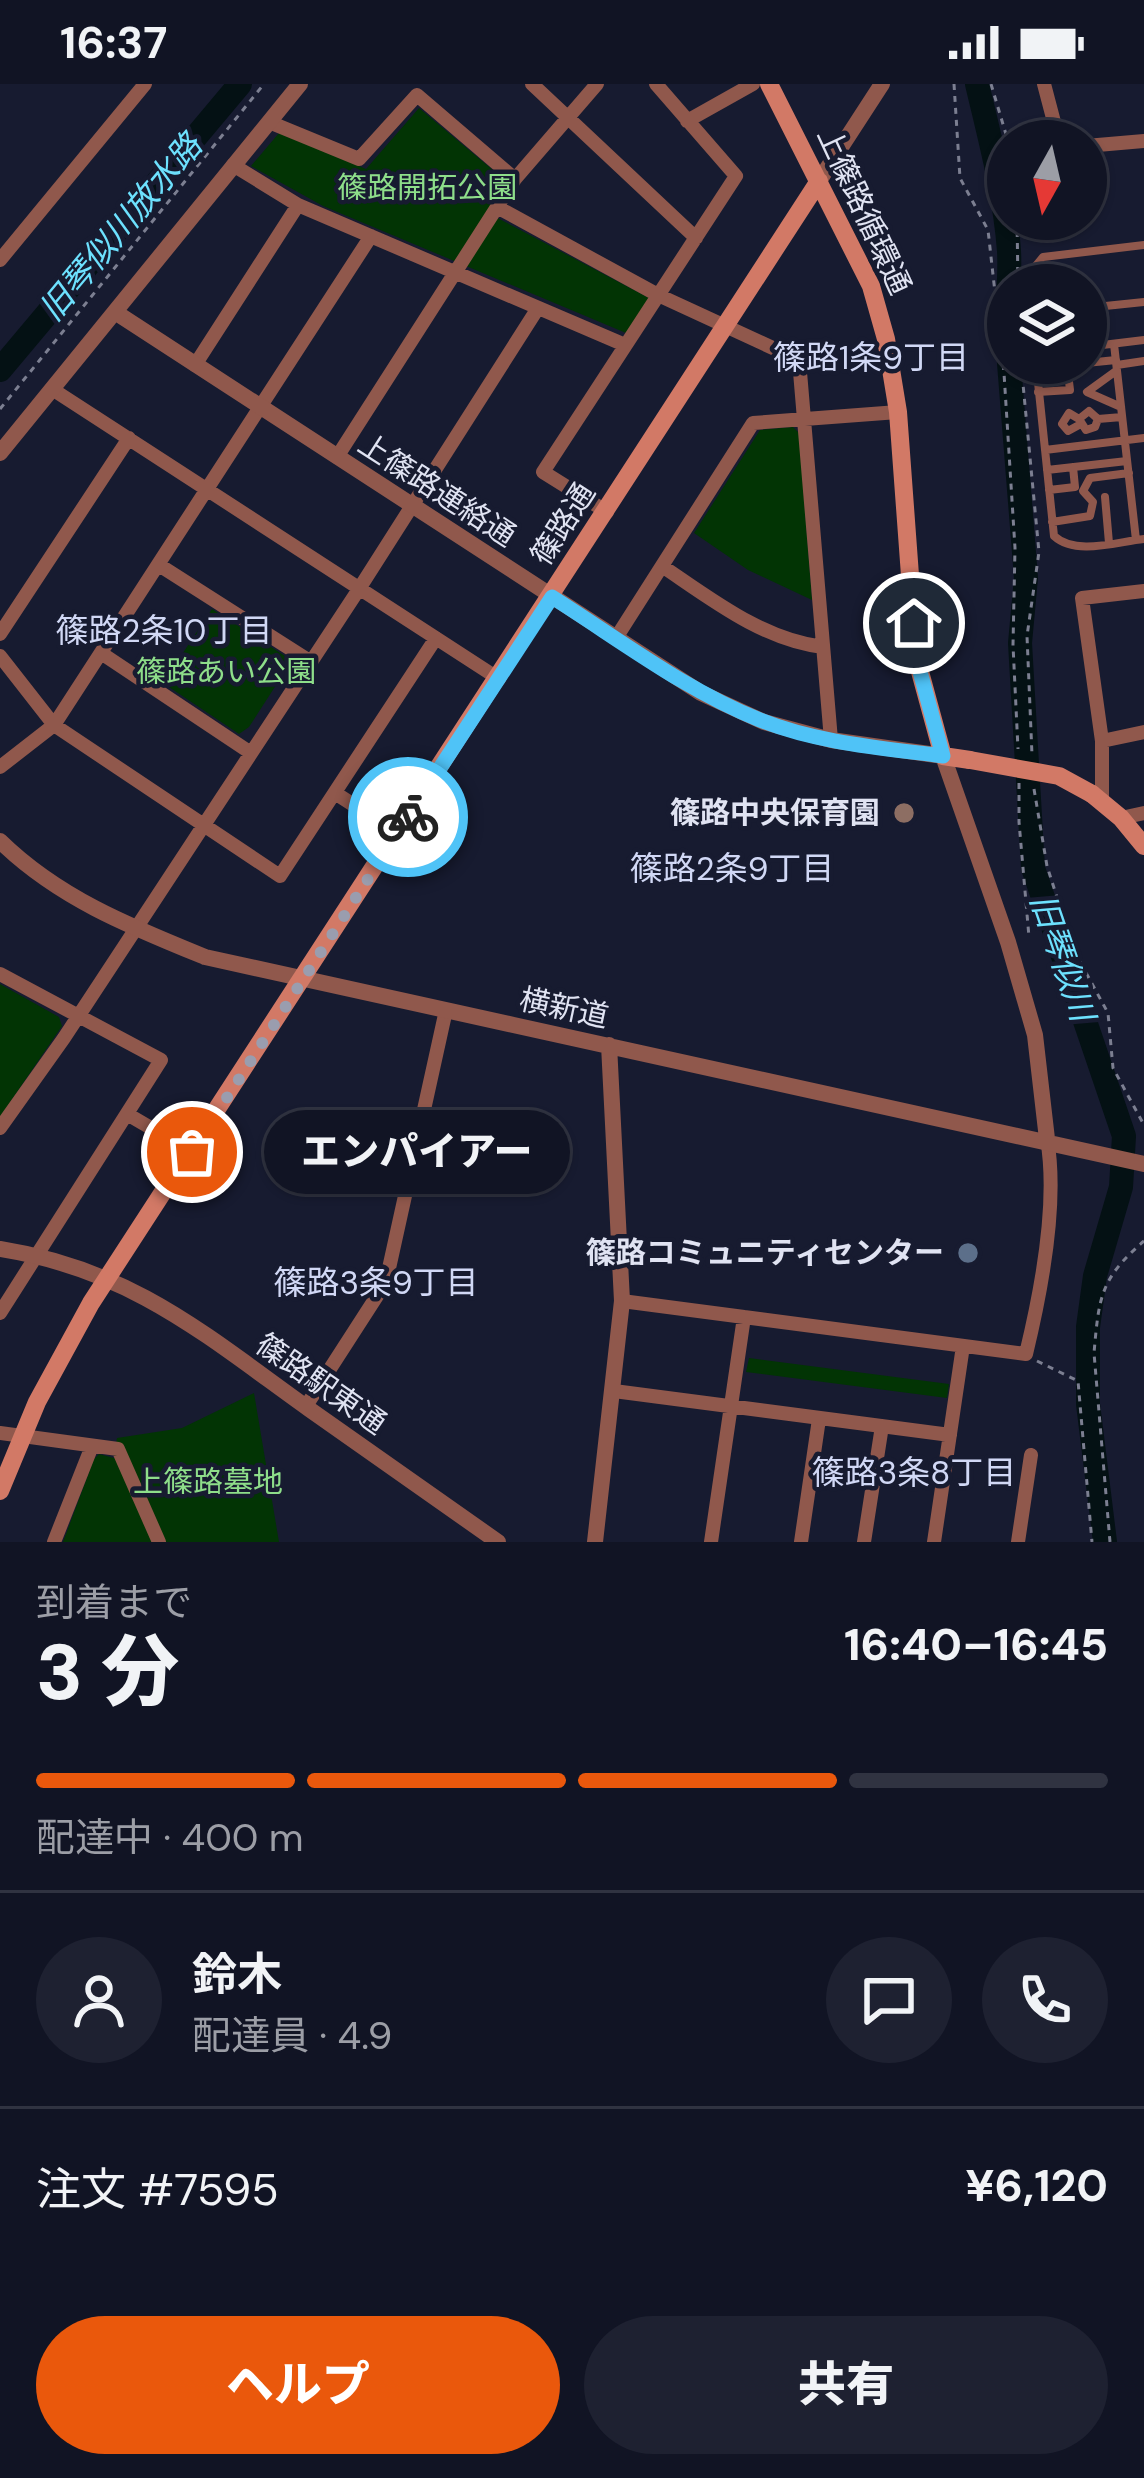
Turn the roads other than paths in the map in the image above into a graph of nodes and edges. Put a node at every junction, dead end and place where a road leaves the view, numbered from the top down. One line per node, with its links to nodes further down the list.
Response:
1 (145, 84): 24 (street)
2 (301, 84): 13 (street)
3 (532, 84): 10 (street)
4 (597, 84): 10 (street)
5 (656, 84): 12 (street)
6 (753, 84): 12 (street)
7 (769, 84): 18 (main road, 上篠路循環通)
8 (882, 84): 18 (street, 篠路通)
9 (1045, 84): 11 (street)
10 (569, 117): 17 (street); 22 (street)
11 (1054, 120)
12 (687, 121): 22 (street)
13 (269, 122): 16 (street); 17 (street)
14 (1144, 141): 15 (street)
15 (1107, 144)
16 (233, 165): 19 (street); 31 (street)
17 (515, 178): 20 (street)
18 (819, 181): 32 (main road, 篠路通); 47 (main road, 上篠路循環通)
19 (298, 205): 21 (street); 39 (street)
20 (497, 207): 26 (street); 27 (street)
21 (371, 236): 26 (street); 45 (street)
22 (696, 238): 27 (street)
23 (1144, 245): 25 (lane)
24 (0, 260)
25 (1037, 264)
26 (456, 272): 30 (street); 55 (street)
27 (658, 295): 32 (street); 36 (street)
28 (1144, 302): 29 (lane)
29 (1107, 306)
30 (538, 308): 36 (street); 63 (street)
31 (115, 312): 39 (street, 上篠路連絡通); 43 (street)
32 (725, 326): 48 (street); 65 (main road, 篠路通)
33 (1144, 340): 34 (lane)
34 (1114, 344): 35 (lane); 40 (lane)
35 (1107, 345)
36 (625, 346): 65 (street)
37 (1144, 361): 40 (lane)
38 (1107, 364): 40 (lane)
39 (195, 365): 45 (street, 上篠路連絡通)
40 (1117, 365): 46 (lane); 46 (lane)
41 (1037, 384): 44 (lane)
42 (1069, 384): 44 (lane)
43 (52, 388): 51 (street); 54 (street)
44 (1038, 392): 49 (lane)
45 (261, 408): 55 (street, 上篠路連絡通); 60 (street)
46 (1122, 411): 49 (lane); 52 (lane)
47 (898, 412): 48 (street); 89 (main road, 上篠路循環通)
48 (805, 419): 72 (street); 79 (street)
49 (1041, 425): 53 (lane)
50 (1144, 438): 52 (lane)
51 (129, 439): 60 (street); 76 (street)
52 (1125, 440): 53 (lane); 57 (lane)
53 (1045, 449): 59 (lane)
54 (0, 453)
55 (337, 457): 63 (street, 上篠路連絡通)
56 (1144, 462): 57 (lane)
57 (1128, 466): 58 (lane); 67 (lane); 68 (lane)
58 (1073, 467): 59 (lane); 61 (lane)
59 (1047, 470): 61 (lane)
60 (208, 490): 71 (street); 73 (street)
61 (1049, 490): 68 (lane)
62 (1105, 497): 66 (lane)
63 (411, 506): 73 (street); 75 (street, 上篠路連絡通)
64 (1118, 511): 66 (lane)
65 (608, 512): 75 (main road, 篠路通)
66 (1106, 513): 70 (lane)
67 (1138, 513): 69 (lane)
68 (1052, 522): 70 (lane)
69 (1140, 540): 70 (lane)
70 (1109, 543)
71 (159, 565): 80 (street); 82 (street)
72 (662, 566): 78 (street); 79 (street)
73 (359, 589): 77 (street); 82 (street)
74 (1144, 591): 87 (street)
75 (552, 597): 78 (street, 上篠路連絡通); 83 (main road, 篠路通)
76 (0, 634)
77 (436, 638): 83 (street); 91 (street)
78 (616, 638): 86 (street, 上篠路連絡通)
79 (824, 647): 86 (street)
80 (101, 653): 84 (street); 88 (street)
81 (0, 656): 84 (street)
82 (311, 662): 88 (street)
83 (499, 679): 96 (main road, 篠路通)
84 (54, 725): 90 (street); 95 (street)
85 (1144, 732): 87 (street)
86 (831, 740): 89 (street, 上篠路連絡通)
87 (1102, 741): 92 (street)
88 (251, 753): 95 (street)
89 (943, 756): 92 (main road, bridge); 107 (street, 上篠路循環通)
90 (0, 767)
91 (334, 793): 95 (street); 96 (street)
92 (1097, 798): 94 (main road)
93 (1144, 813): 94 (street)
94 (1120, 818): 98 (main road)
95 (202, 826): 99 (street)
96 (397, 833): 101 (main road, 篠路通)
97 (0, 841): 99 (street, 横新道)
98 (1144, 846)
99 (134, 928): 101 (street, 横新道); 103 (street)
100 (0, 974): 103 (street)
101 (304, 978): 102 (street, 横新道); 108 (main road, 篠路通)
102 (446, 1010): 104 (street, 横新道); 118 (street)
103 (77, 1016): 105 (street); 106 (street)
104 (609, 1046): 107 (street, 横新道); 113 (street)
105 (127, 1114): 108 (street); 111 (street)
106 (0, 1128)
107 (1047, 1139): 109 (street, 横新道); 116 (street)
108 (192, 1152): 112 (main road, 篠路通)
109 (1144, 1164)
110 (0, 1249): 111 (street)
111 (38, 1255): 112 (street); 114 (street)
112 (109, 1277): 118 (street, 篠路駅東通); 123 (main road, 篠路通)
113 (622, 1301): 115 (street); 117 (street)
114 (0, 1313)
115 (744, 1317): 116 (street); 119 (street)
116 (963, 1346): 124 (street)
117 (614, 1390): 119 (street); 131 (street)
118 (305, 1406): 130 (street, 篠路駅東通)
119 (731, 1406): 120 (street); 132 (street)
120 (819, 1419): 121 (street); 133 (street)
121 (882, 1426): 124 (street); 134 (street)
122 (0, 1433): 123 (street)
123 (22, 1435): 125 (street); 127 (main road, 篠路通)
124 (950, 1435): 135 (street)
125 (92, 1446): 128 (street); 129 (street)
126 (1031, 1455): 136 (street)
127 (0, 1490)
128 (54, 1542)
129 (159, 1542)
130 (498, 1542)
131 (595, 1542)
132 (711, 1542)
133 (801, 1542)
134 (864, 1542)
135 (934, 1542)
136 (1018, 1542)

